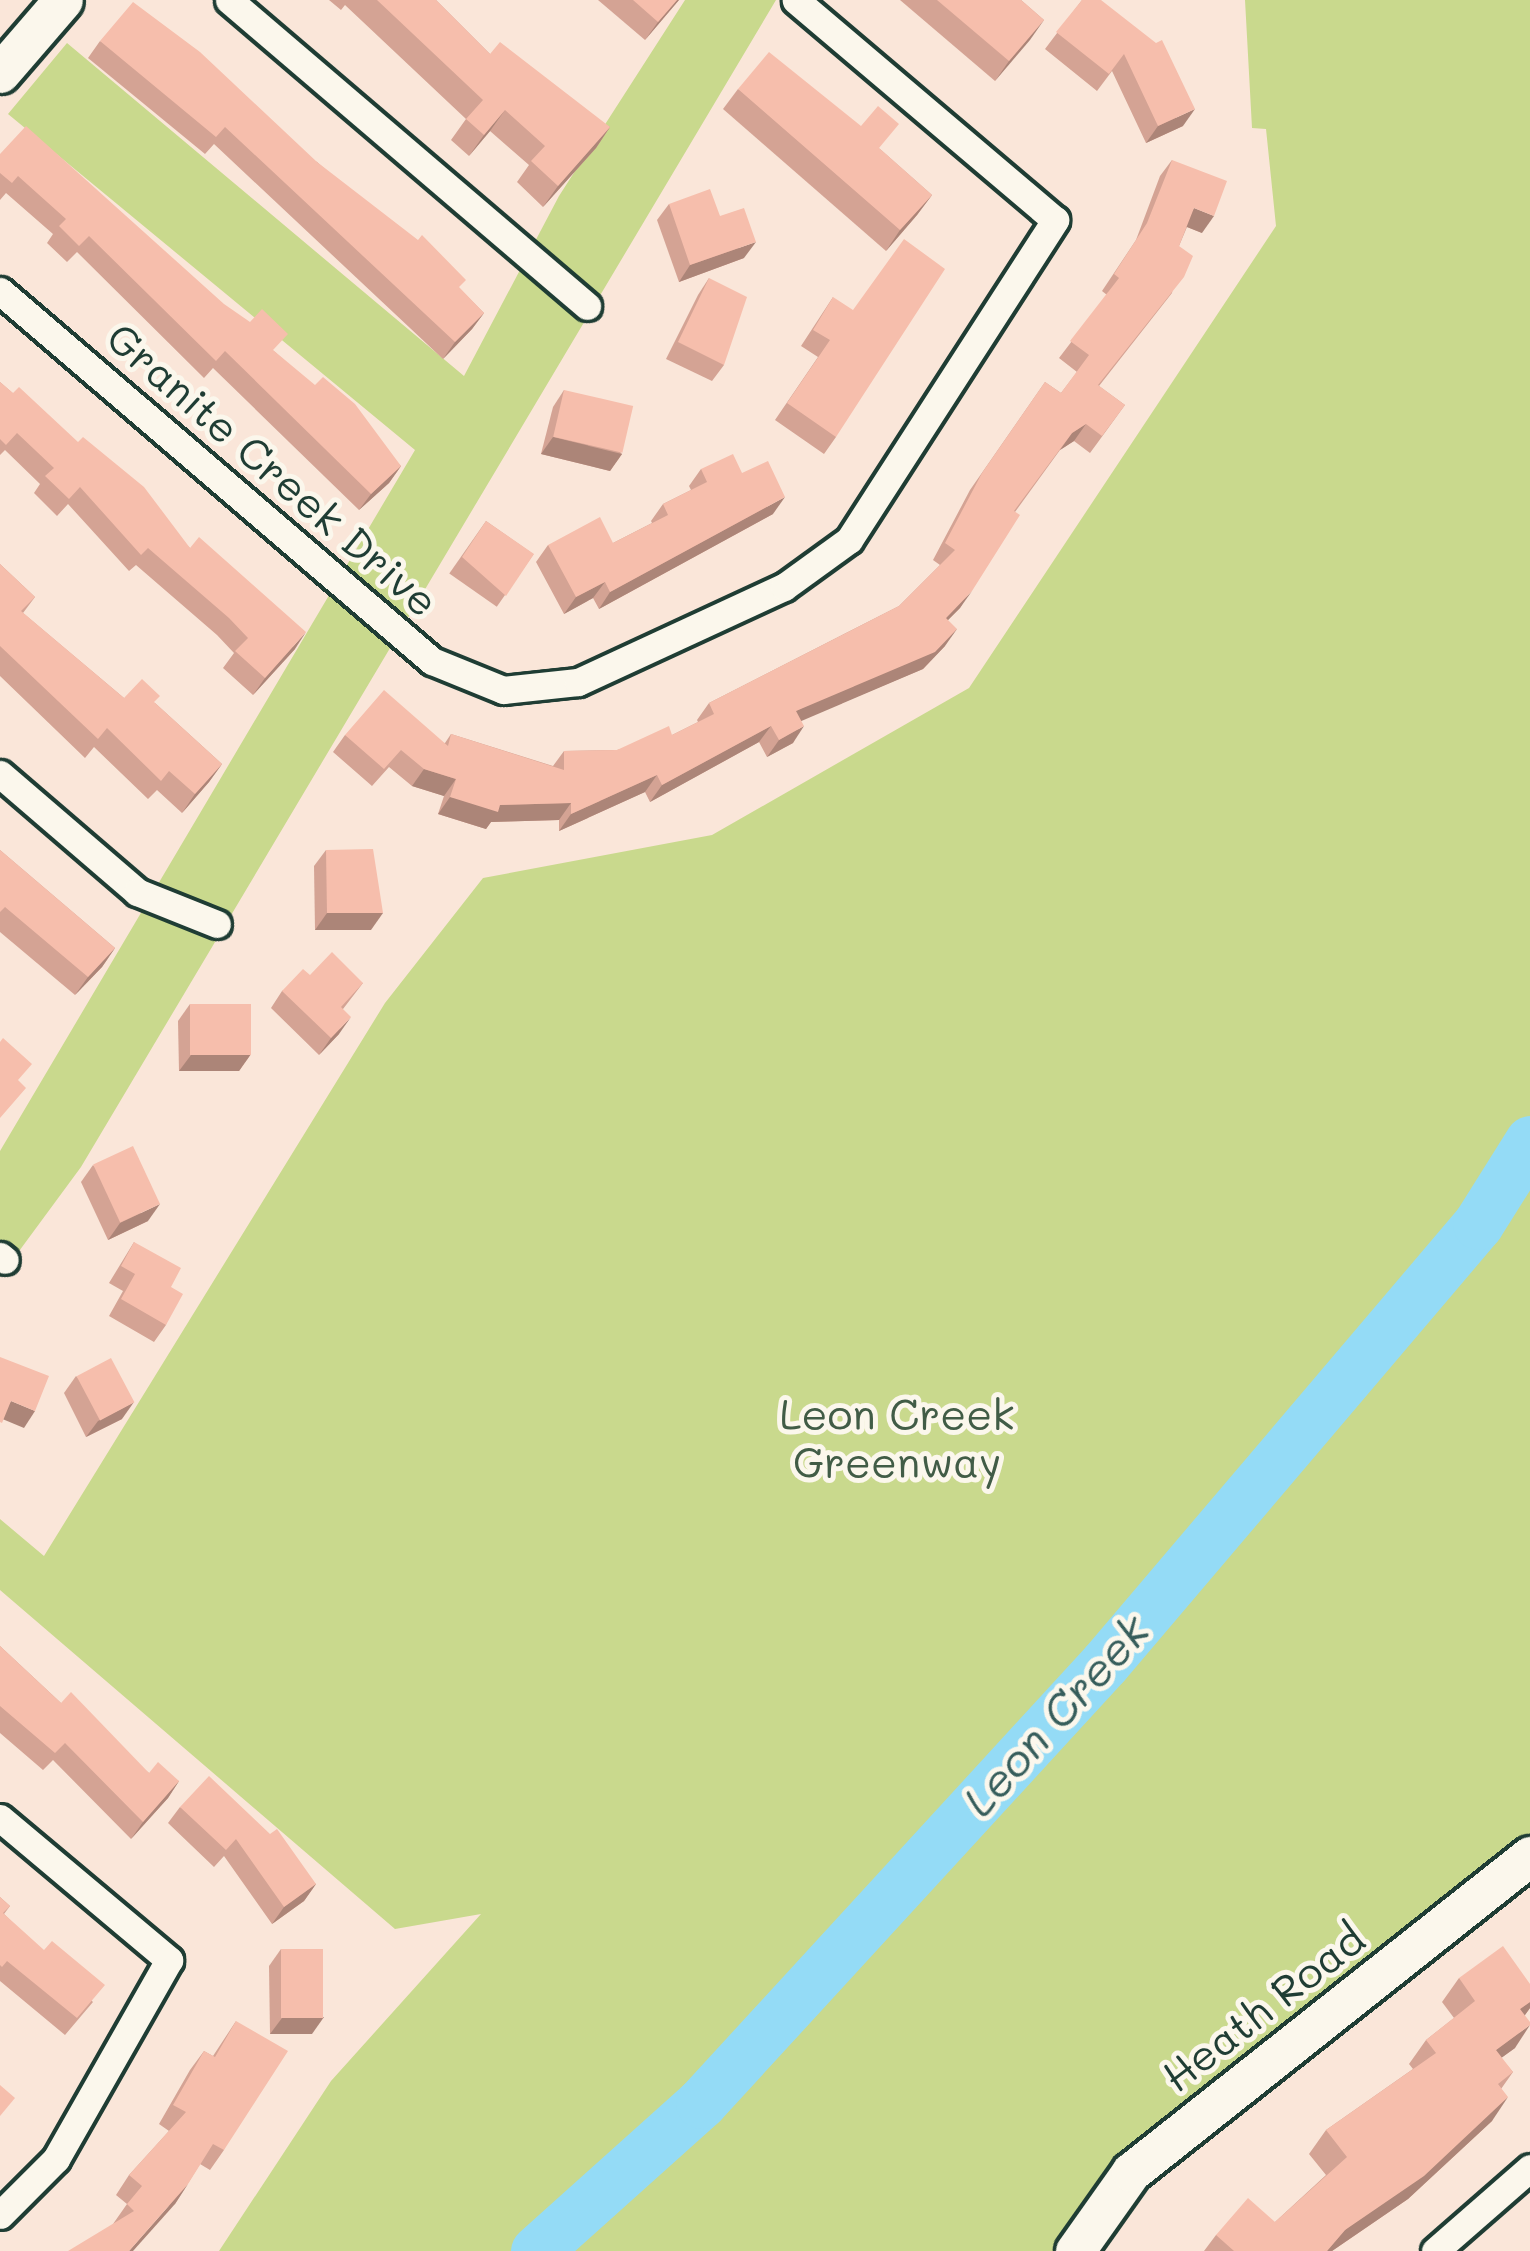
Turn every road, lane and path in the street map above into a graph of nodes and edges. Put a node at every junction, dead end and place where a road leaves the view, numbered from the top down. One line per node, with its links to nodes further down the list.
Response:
1 (63, 0): 4 (street)
2 (229, 0): 6 (street)
3 (796, 0): 5 (street, Granite Creek Drive)
4 (0, 73)
5 (0, 291)
6 (586, 306)
7 (0, 774): 8 (street)
8 (217, 924)
9 (0, 1818): 12 (street)
10 (1530, 1856): 13 (street, Heath Road)
11 (1530, 2168): 14 (street)
12 (0, 2215)
13 (1075, 2251)
14 (1436, 2251)

